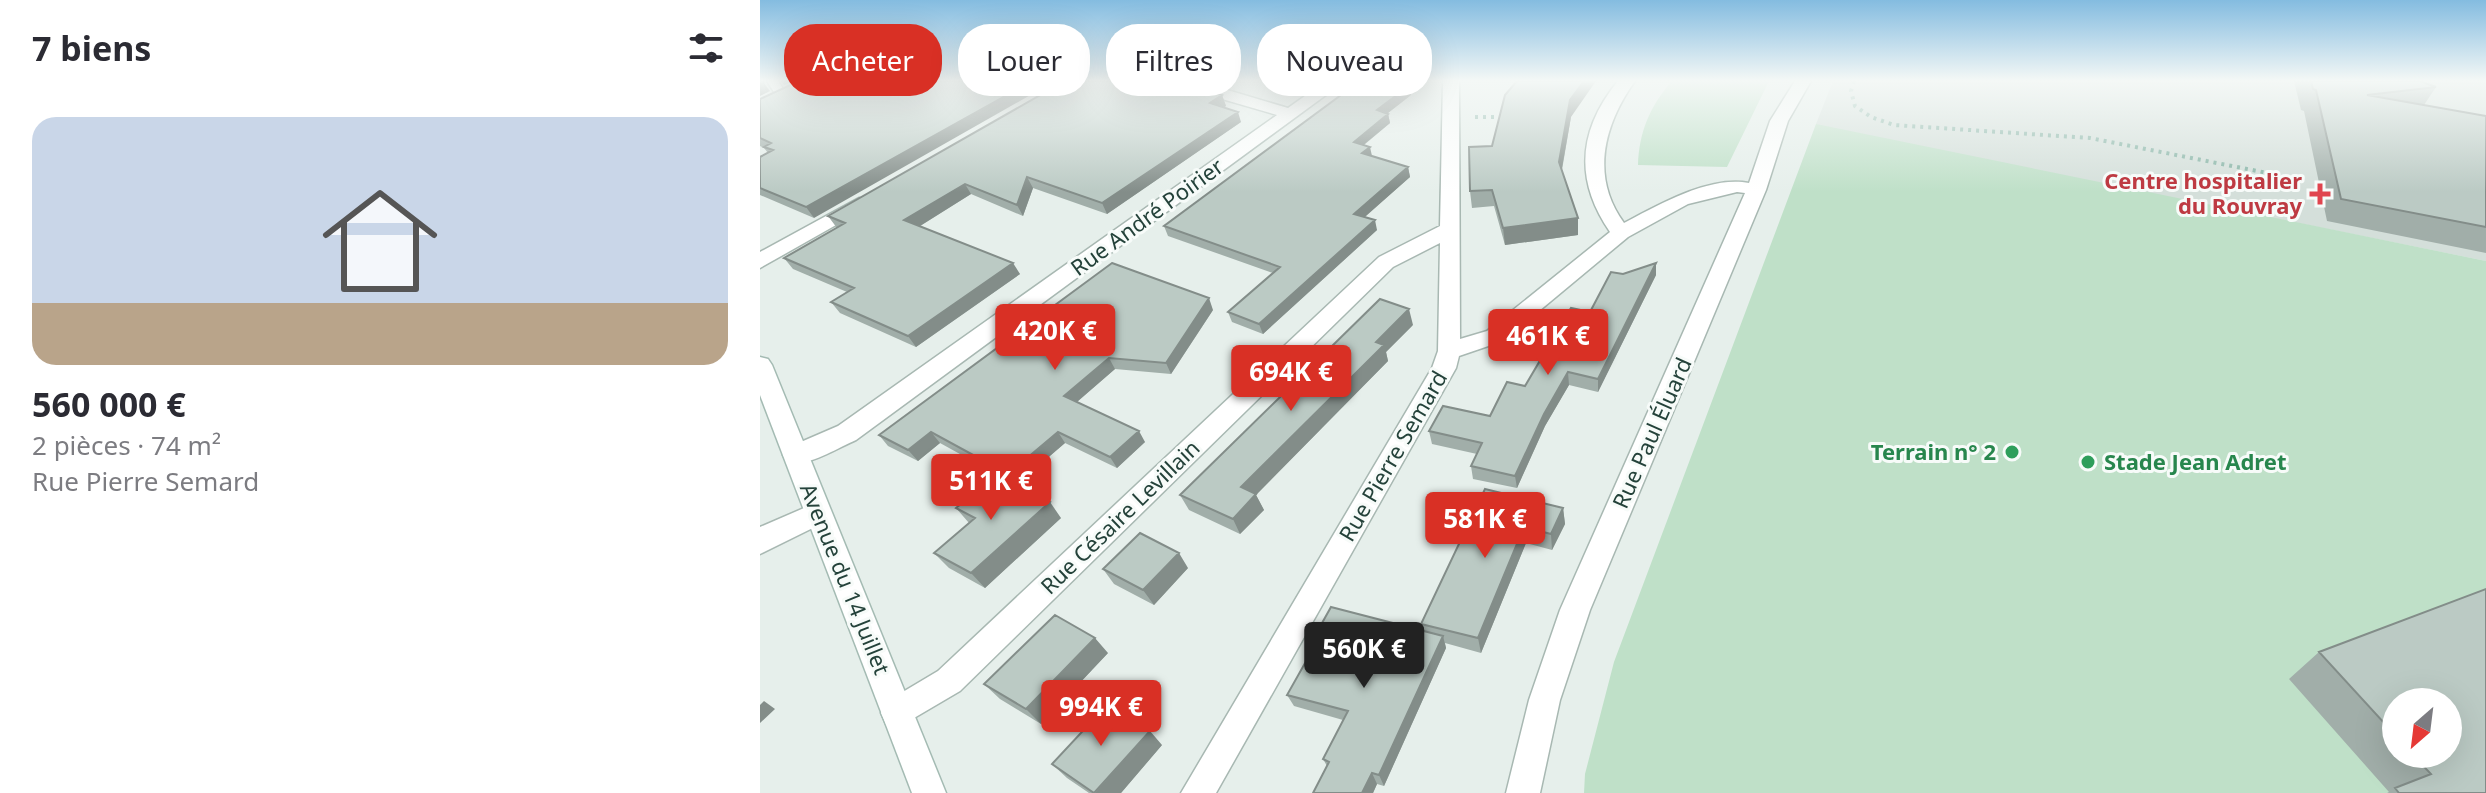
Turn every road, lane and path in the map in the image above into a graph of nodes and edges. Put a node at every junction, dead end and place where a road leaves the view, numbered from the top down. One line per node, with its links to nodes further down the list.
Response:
1 (1285, 118): 14 (street, Rue André Poirier)
2 (1451, 118): 9 (street, Rue Pierre Semard)
3 (1605, 118): 10 (street)
4 (1781, 118): 7 (street, Rue Paul Éluard)
5 (1874, 118): 6 (path)
6 (2303, 180)
7 (1756, 190): 10 (street); 20 (street, Rue Paul Éluard)
8 (870, 197): 11 (street)
9 (1452, 228): 12 (street, Rue Pierre Semard); 17 (street, Rue Césaire Levillain)
10 (1621, 233): 12 (street)
11 (760, 261)
12 (1449, 351): 19 (street, Rue Pierre Semard)
13 (760, 365): 14 (street, Avenue du 14 Juillet)
14 (796, 455): 15 (street, Avenue du 14 Juillet)
15 (818, 513): 16 (street); 17 (street, Avenue du 14 Juillet)
16 (760, 543)
17 (897, 713): 18 (street, Avenue du 14 Juillet)
18 (929, 793)
19 (1198, 793)
20 (1523, 793)

